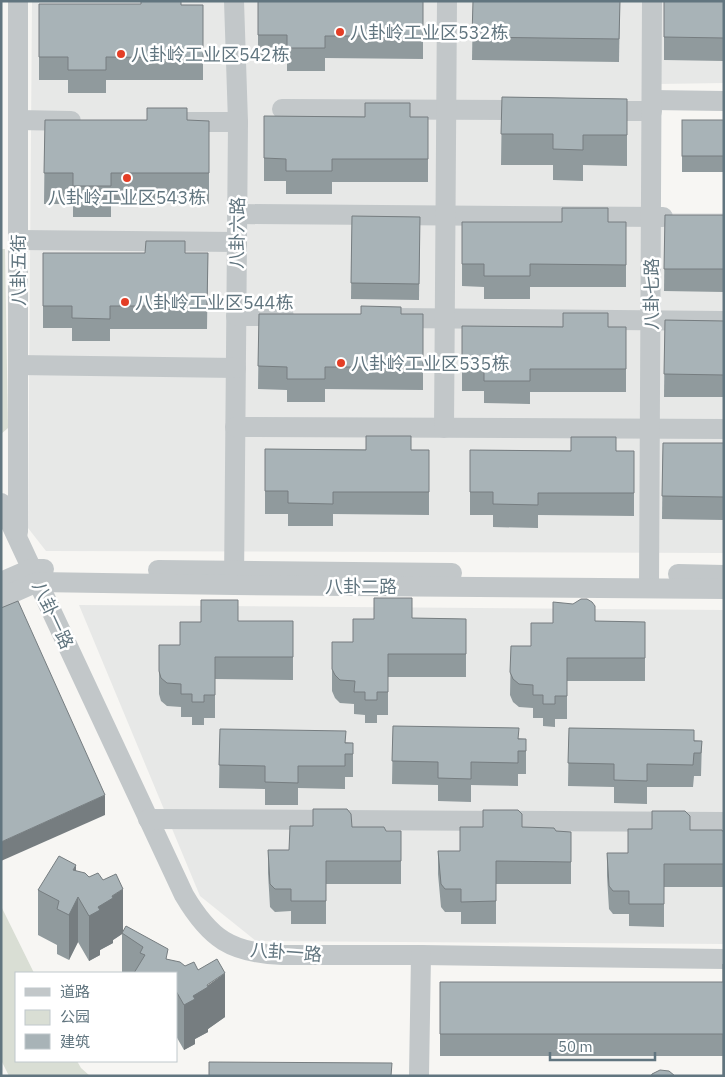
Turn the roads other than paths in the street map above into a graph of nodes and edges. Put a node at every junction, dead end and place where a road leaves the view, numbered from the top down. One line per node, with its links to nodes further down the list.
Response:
1 (18, 1): 11 (street, 八卦五街)
2 (234, 1): 14 (street, 八卦六路)
3 (447, 1): 8 (street)
4 (652, 1): 6 (street, 八卦七路)
5 (724, 101): 6 (street)
6 (652, 105): 10 (street); 17 (street, 八卦七路)
7 (282, 109): 8 (street)
8 (446, 110): 9 (street); 16 (street)
9 (544, 110)
10 (583, 111)
11 (18, 120): 12 (street); 19 (street, 八卦五街)
12 (88, 121)
13 (168, 122): 14 (street)
14 (238, 122): 15 (street, 八卦六路)
15 (237, 214): 16 (street); 20 (street, 八卦六路)
16 (445, 215): 17 (street); 24 (street)
17 (651, 217): 18 (street); 25 (street, 八卦七路)
18 (678, 217)
19 (18, 240): 20 (street); 27 (street, 八卦五街)
20 (237, 242): 21 (street, 八卦六路)
21 (236, 316): 22 (street); 28 (street, 八卦六路)
22 (306, 317)
23 (375, 317): 24 (street)
24 (444, 318): 25 (street); 30 (street)
25 (650, 320): 26 (street); 31 (street, 八卦七路)
26 (724, 321)
27 (18, 365): 28 (street); 33 (street, 八卦五街)
28 (236, 368): 29 (street, 八卦六路)
29 (235, 427): 30 (street); 39 (street, 八卦六路)
30 (444, 428): 31 (street)
31 (650, 429): 32 (street); 40 (street, 八卦七路)
32 (724, 429)
33 (18, 435): 34 (street); 36 (street, 八卦五街)
34 (1, 447)
35 (1, 503): 36 (street, 八卦一路)
36 (18, 538): 37 (street, 八卦一路)
37 (34, 575): 39 (street, 八卦二路); 41 (street, 八卦二路); 43 (street, 八卦二路); 44 (street, 八卦一路)
38 (724, 575): 40 (street, 八卦二路)
39 (234, 578): 40 (street, 八卦二路)
40 (649, 581): 42 (street, 八卦二路)
41 (1, 582)
42 (724, 589)
43 (1, 598)
44 (148, 819): 45 (street); 46 (street, 八卦一路)
45 (724, 822)
46 (421, 955): 47 (street, 八卦一路); 48 (street)
47 (724, 959)
48 (419, 1076)

